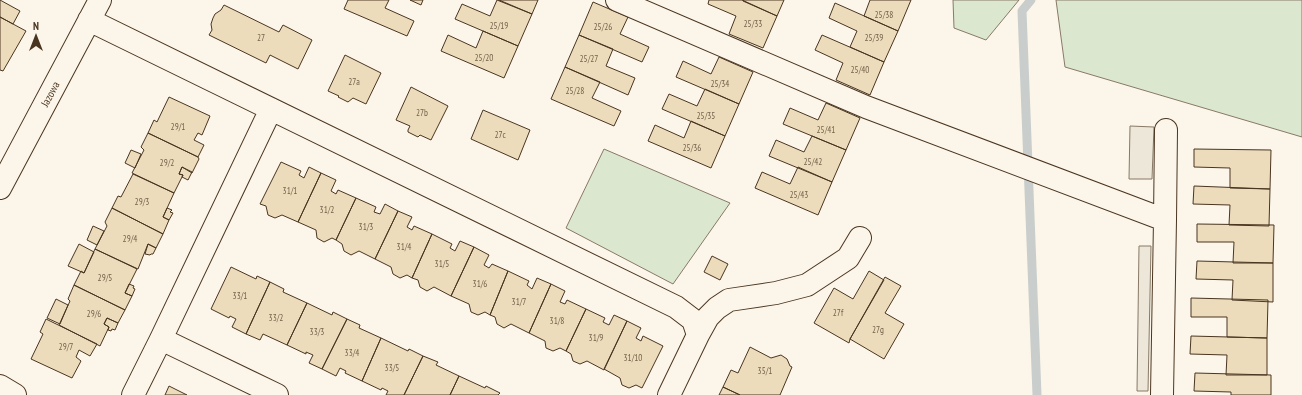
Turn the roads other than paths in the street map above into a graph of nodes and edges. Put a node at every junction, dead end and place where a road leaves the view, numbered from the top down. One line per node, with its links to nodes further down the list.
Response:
1 (100, 0): 3 (street, Jazowa)
2 (617, 0): 7 (street)
3 (89, 20): 4 (street); 6 (street, Jazowa)
4 (271, 109): 9 (street); 10 (street)
5 (1166, 130): 7 (street)
6 (0, 188)
7 (1165, 220): 16 (street)
8 (860, 238): 9 (street)
9 (698, 335): 15 (street)
10 (161, 340): 13 (street); 14 (street)
11 (0, 386): 12 (street)
12 (15, 395)
13 (133, 395)
14 (277, 395)
15 (669, 395)
16 (1162, 395)

